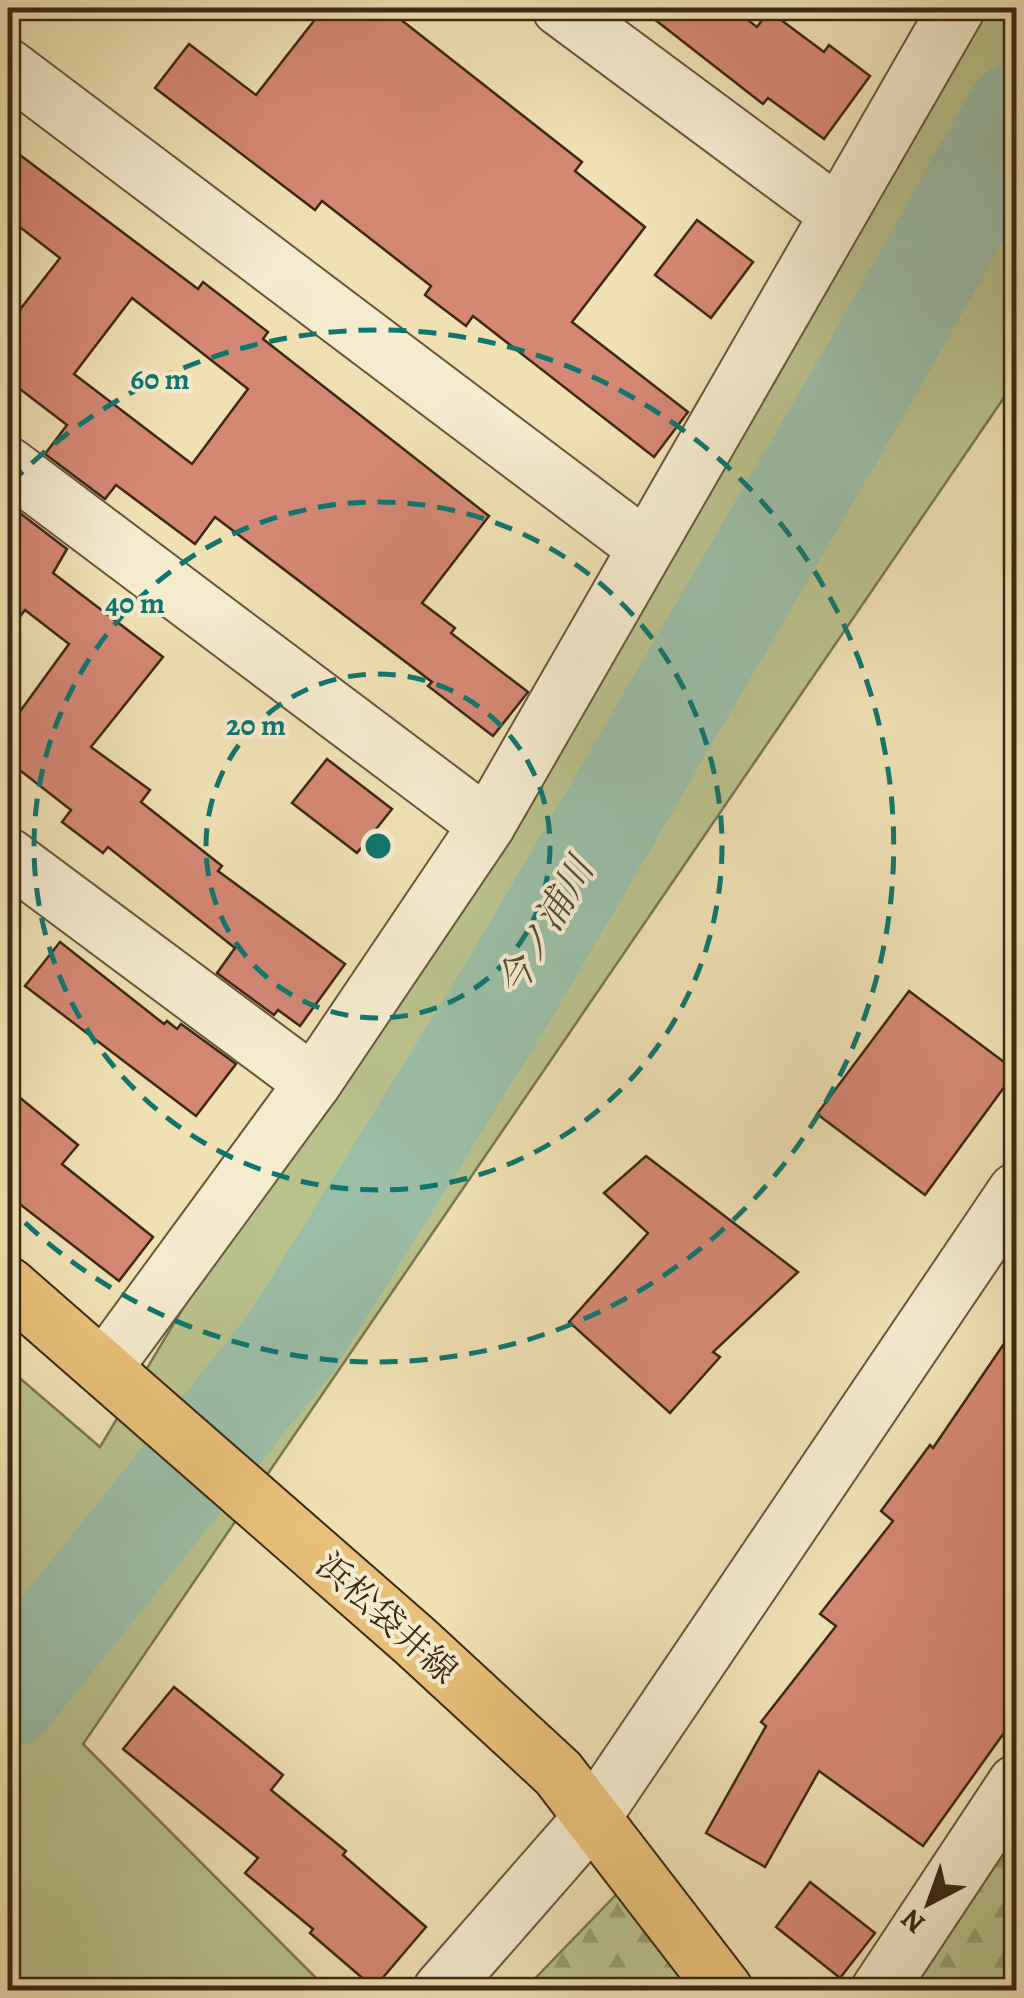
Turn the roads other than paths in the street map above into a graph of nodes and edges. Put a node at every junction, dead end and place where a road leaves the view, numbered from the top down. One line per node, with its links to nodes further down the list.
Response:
1 (560, 8): 4 (street)
2 (939, 15): 4 (street)
3 (8, 67): 6 (street)
4 (838, 214): 6 (street)
5 (8, 465): 7 (street)
6 (646, 548): 7 (street)
7 (488, 825): 9 (street)
8 (8, 856): 9 (street)
9 (313, 1082): 12 (street)
10 (1016, 1191): 14 (street)
11 (8, 1285): 12 (main road, 浜松袋井線)
12 (104, 1368): 14 (main road, 浜松袋井線)
13 (1016, 1783): 17 (street)
14 (594, 1815): 15 (street); 16 (main road, 浜松袋井線)
15 (441, 1990)
16 (725, 1990)
17 (878, 1990)

